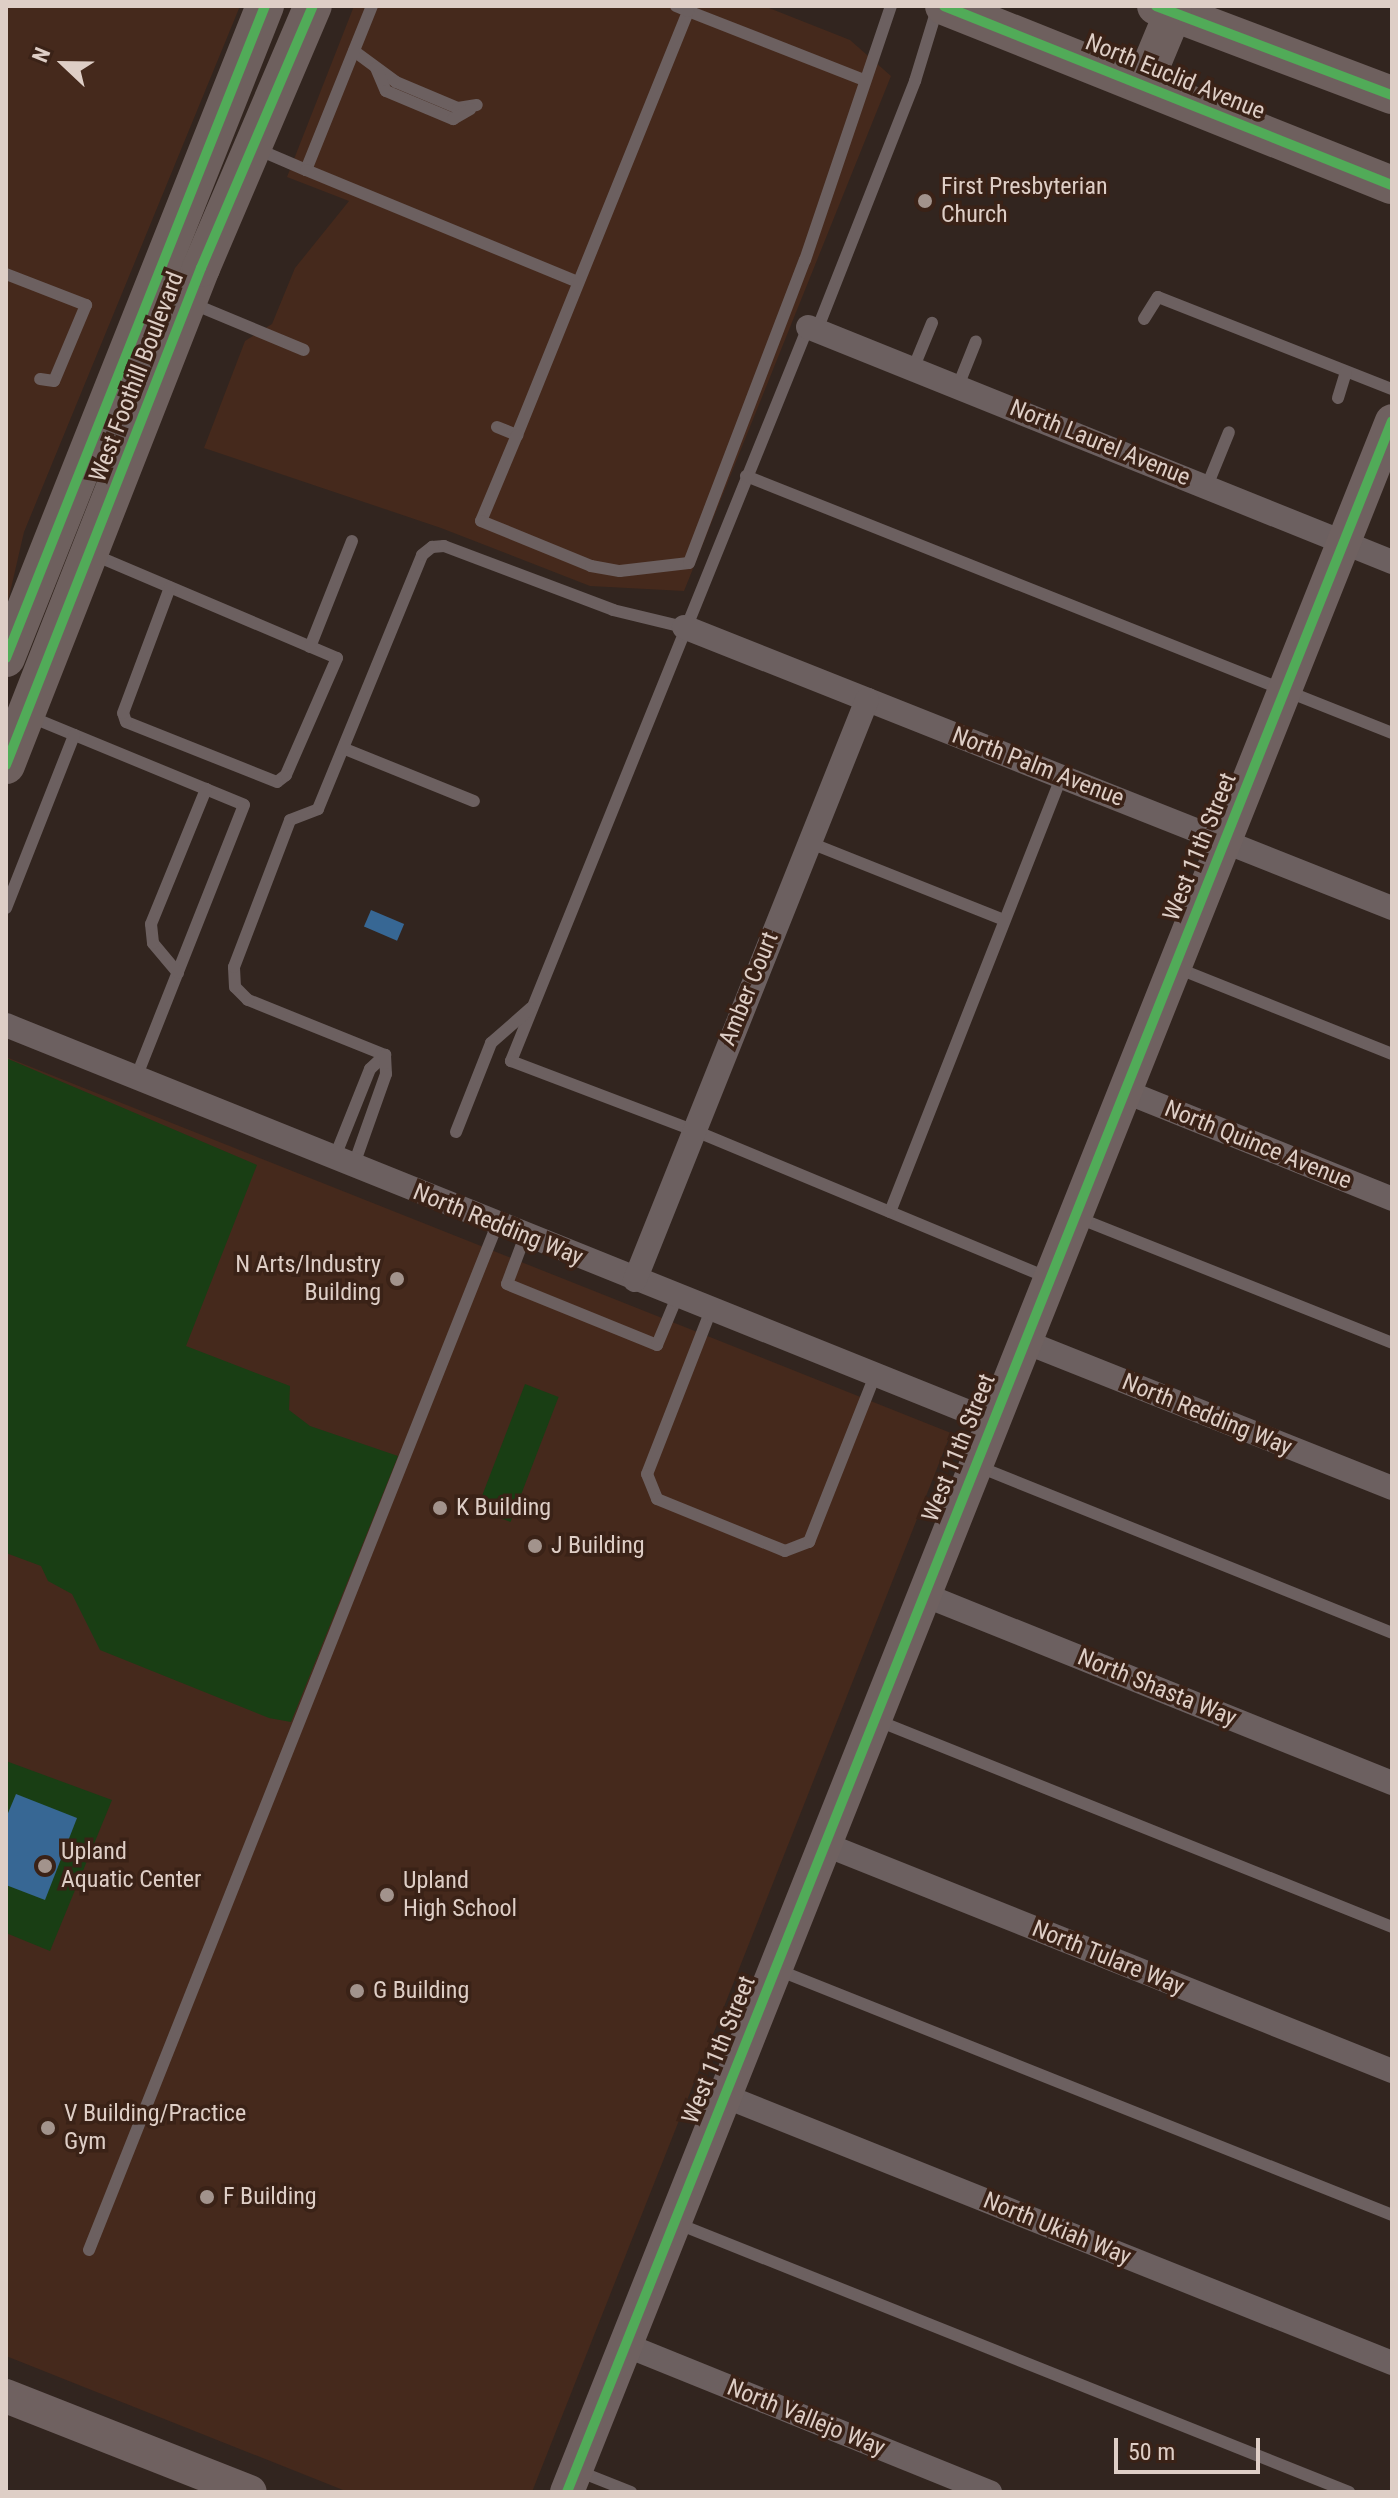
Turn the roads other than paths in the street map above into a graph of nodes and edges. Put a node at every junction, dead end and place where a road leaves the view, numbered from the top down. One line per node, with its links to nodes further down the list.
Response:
1 (265, 6): 17 (main road, West Foothill Boulevard)
2 (313, 6): 14 (main road, West Foothill Boulevard)
3 (372, 6): 9 (lane)
4 (891, 6): 10 (lane)
5 (938, 6): 23 (lane)
6 (944, 6): 11 (main road, North Euclid Avenue)
7 (682, 8): 10 (lane); 19 (lane)
8 (1165, 9): 11 (main road); 12 (main road)
9 (354, 51): 13 (lane); 15 (lane)
10 (864, 80): 35 (lane)
11 (1143, 85): 16 (main road, North Euclid Avenue)
12 (1392, 95)
13 (477, 105)
14 (251, 147): 15 (lane); 20 (main road, West Foothill Boulevard)
15 (306, 170): 19 (lane)
16 (1392, 185)
17 (168, 246): 36 (main road); 46 (main road, West Foothill Boulevard)
18 (6, 274): 28 (lane)
19 (578, 282): 35 (lane)
20 (188, 302): 25 (lane); 36 (main road, West Foothill Boulevard)
21 (1144, 319): 27 (lane)
22 (932, 323): 26 (lane)
23 (812, 329): 26 (street, North Laurel Avenue); 37 (lane)
24 (976, 341): 29 (lane)
25 (304, 350)
26 (913, 369): 29 (street, North Laurel Avenue)
27 (1346, 372): 30 (lane); 31 (lane)
28 (40, 379)
29 (958, 386): 38 (street, North Laurel Avenue)
30 (1392, 389)
31 (1338, 398)
32 (1392, 421): 40 (street, West 11th Street)
33 (497, 427): 35 (lane)
34 (1229, 432): 38 (lane)
35 (517, 435)
36 (129, 449): 41 (main road, West Foothill Boulevard)
37 (746, 476): 44 (lane); 47 (lane)
38 (1207, 486): 40 (street, North Laurel Avenue)
39 (352, 541): 45 (lane)
40 (1343, 542): 42 (street, North Laurel Avenue); 47 (street, West 11th Street)
41 (90, 552): 43 (lane); 49 (main road, West Foothill Boulevard)
42 (1392, 562)
43 (170, 587): 45 (lane); 45 (lane)
44 (684, 627): 48 (street, North Palm Avenue); 52 (lane); 64 (lane)
45 (310, 647)
46 (6, 658)
47 (1285, 690): 50 (lane); 57 (street, West 11th Street)
48 (867, 700): 54 (street, North Palm Avenue); 58 (street, Amber Court)
49 (26, 714): 51 (lane); 53 (main road, West Foothill Boulevard)
50 (1392, 733)
51 (74, 735): 55 (lane); 59 (lane)
52 (345, 749): 56 (lane); 67 (lane)
53 (6, 765)
54 (1062, 776): 57 (street, North Palm Avenue); 61 (lane)
55 (206, 789): 63 (lane); 63 (lane)
56 (474, 801)
57 (1224, 841): 60 (street, North Palm Avenue); 62 (street, West 11th Street)
58 (808, 842): 61 (lane); 70 (street, Amber Court)
59 (6, 908)
60 (1392, 908)
61 (1004, 920): 74 (lane)
62 (1174, 967): 66 (lane); 69 (street, West 11th Street)
63 (178, 973): 68 (lane)
64 (533, 1006): 70 (lane); 71 (lane)
65 (6, 1025): 68 (street, North Redding Way)
66 (1392, 1054)
67 (385, 1055): 72 (lane); 72 (lane)
68 (136, 1078): 72 (street, North Redding Way)
69 (1124, 1091): 73 (street, North Quince Avenue); 75 (street, West 11th Street)
70 (693, 1130): 74 (lane); 79 (street, Amber Court)
71 (456, 1132)
72 (343, 1163): 76 (street, North Redding Way)
73 (1392, 1199)
74 (890, 1212): 78 (lane)
75 (1074, 1216): 78 (street, West 11th Street); 83 (lane)
76 (497, 1225): 77 (street, North Redding Way); 99 (lane)
77 (525, 1236): 79 (street, North Redding Way); 80 (lane)
78 (1048, 1278): 82 (street, West 11th Street)
79 (635, 1280): 80 (street, North Redding Way)
80 (677, 1297): 81 (street, North Redding Way)
81 (711, 1310): 84 (street, North Redding Way); 84 (lane)
82 (1023, 1341): 85 (street, West 11th Street); 87 (street, North Redding Way)
83 (1392, 1343)
84 (875, 1375): 85 (street, North Redding Way)
85 (991, 1421): 86 (street, West 11th Street)
86 (974, 1464): 88 (street, West 11th Street); 89 (lane)
87 (1392, 1488)
88 (922, 1594): 90 (street, West 11th Street); 91 (street, North Shasta Way)
89 (1392, 1633)
90 (873, 1719): 92 (street, West 11th Street); 93 (lane)
91 (1392, 1783)
92 (824, 1844): 94 (street, West 11th Street); 95 (street, North Tulare Way)
93 (1392, 1927)
94 (773, 1968): 96 (street, West 11th Street); 97 (lane)
95 (1392, 2071)
96 (722, 2095): 98 (street, West 11th Street); 101 (street, North Ukiah Way)
97 (1392, 2215)
98 (673, 2222): 100 (street, West 11th Street); 107 (lane)
99 (89, 2250)
100 (623, 2344): 103 (street, West 11th Street); 106 (street, North Vallejo Way)
101 (1392, 2363)
102 (6, 2396): 104 (street)
103 (571, 2481): 105 (lane)
104 (250, 2492)
105 (631, 2492)
106 (990, 2492)
107 (1349, 2492)

